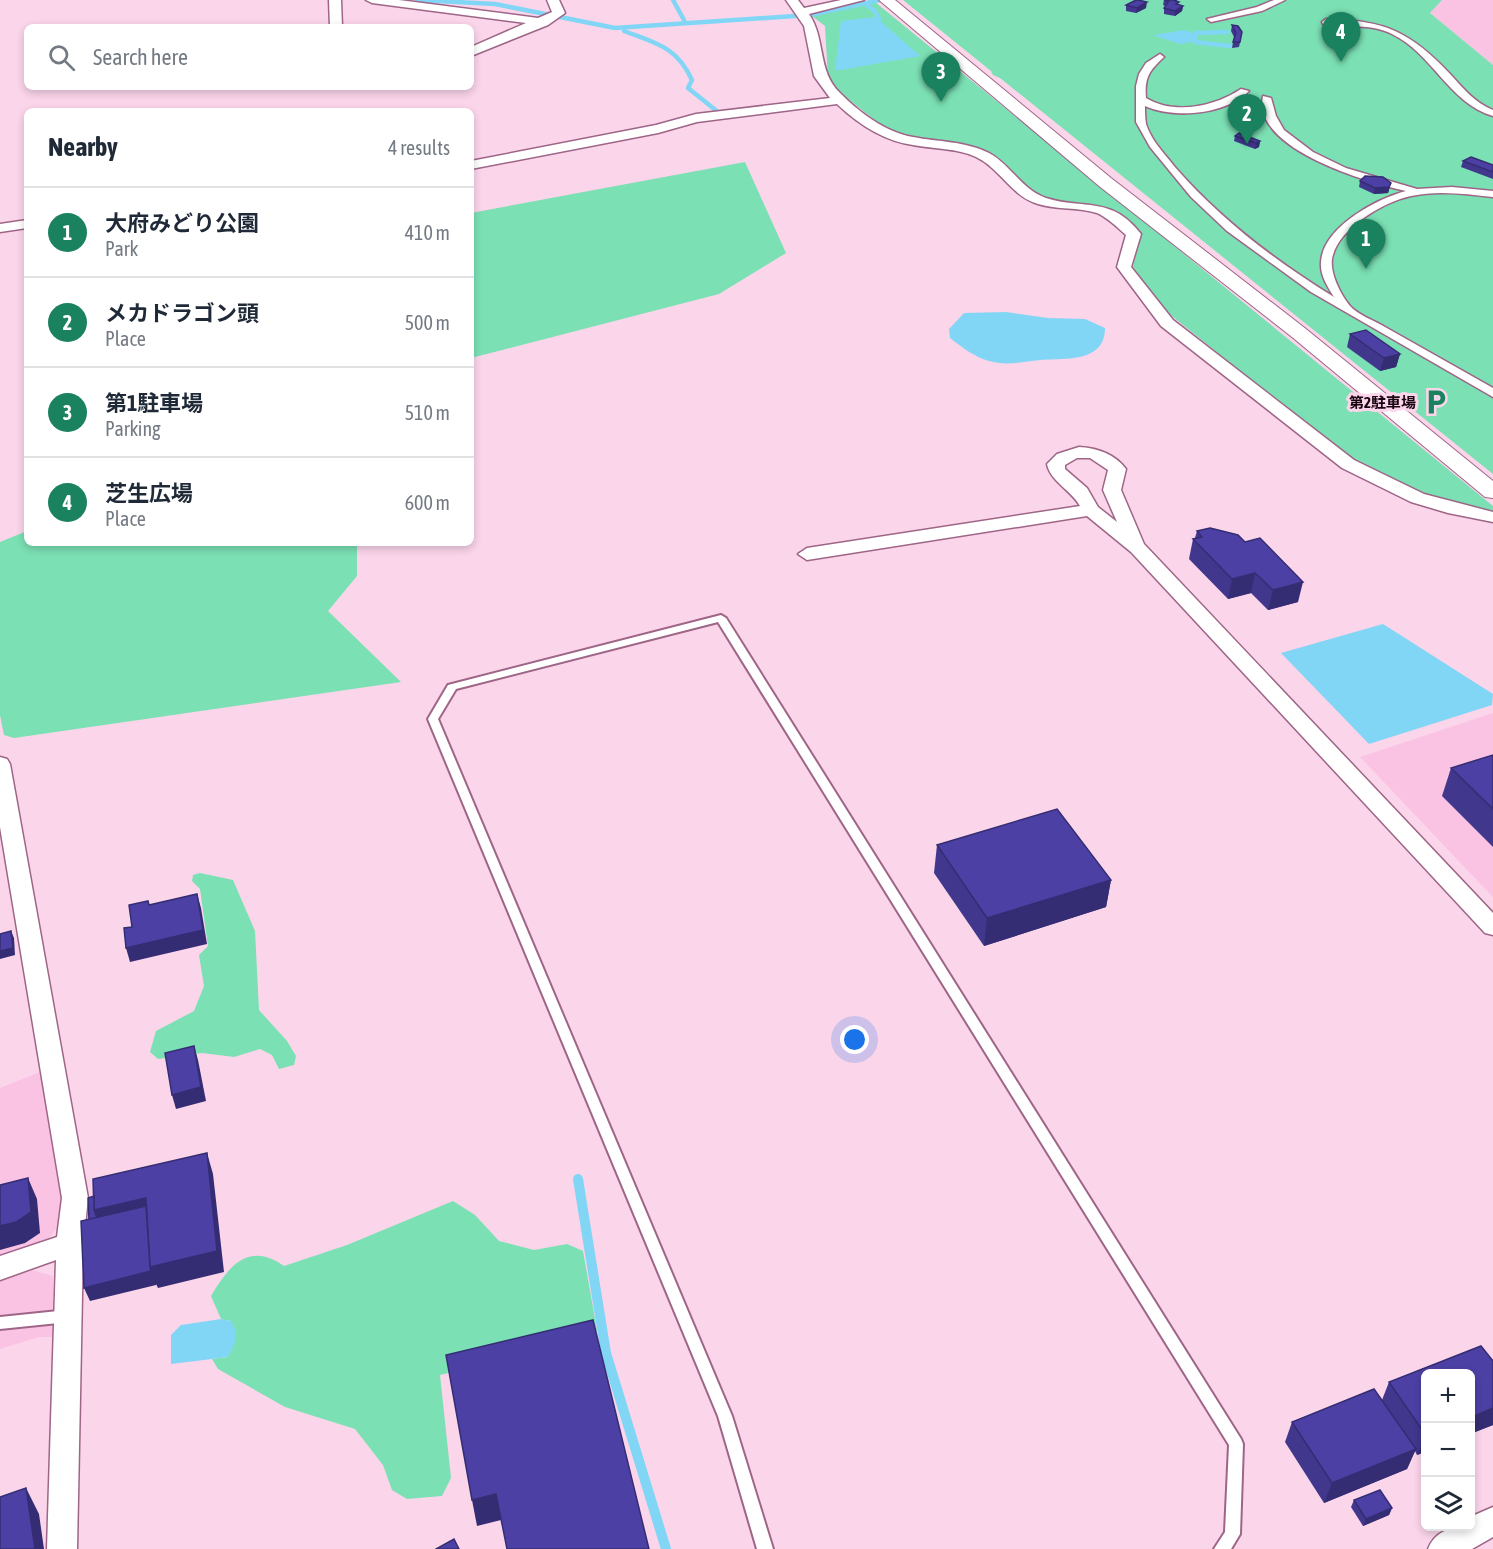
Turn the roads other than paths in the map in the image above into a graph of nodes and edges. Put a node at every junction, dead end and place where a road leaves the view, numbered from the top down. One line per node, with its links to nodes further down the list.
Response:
1 (335, 0): 12 (street)
2 (372, 0): 9 (street)
3 (553, 0): 9 (street)
4 (792, 0): 8 (street)
5 (858, 0): 8 (street)
6 (1281, 0): 10 (street)
7 (887, 1): 29 (street)
8 (803, 14): 20 (street)
9 (551, 18): 14 (street)
10 (1211, 19)
11 (1326, 22): 21 (street)
12 (336, 24)
13 (474, 44): 14 (street)
14 (486, 45): 15 (street)
15 (474, 51)
16 (1160, 57): 19 (street)
17 (1244, 91): 19 (street)
18 (1266, 98): 23 (street)
19 (1141, 99): 27 (street)
20 (841, 100): 22 (street); 31 (street)
21 (1493, 113)
22 (474, 164)
23 (1422, 192): 24 (street); 27 (street)
24 (1493, 194)
25 (24, 224): 26 (street)
26 (0, 228)
27 (1346, 309): 28 (street)
28 (1493, 393)
29 (1493, 492)
30 (1091, 510): 32 (street); 32 (street); 33 (street)
31 (1493, 517)
32 (1137, 548): 35 (street)
33 (807, 554)
34 (0, 764): 36 (street)
35 (1493, 927)
36 (69, 1244): 37 (street); 38 (street)
37 (0, 1268)
38 (68, 1316): 39 (lane); 41 (street)
39 (0, 1323)
40 (1493, 1521): 44 (street)
41 (62, 1549)
42 (765, 1549): 43 (lane)
43 (1222, 1549)
44 (1443, 1549)

